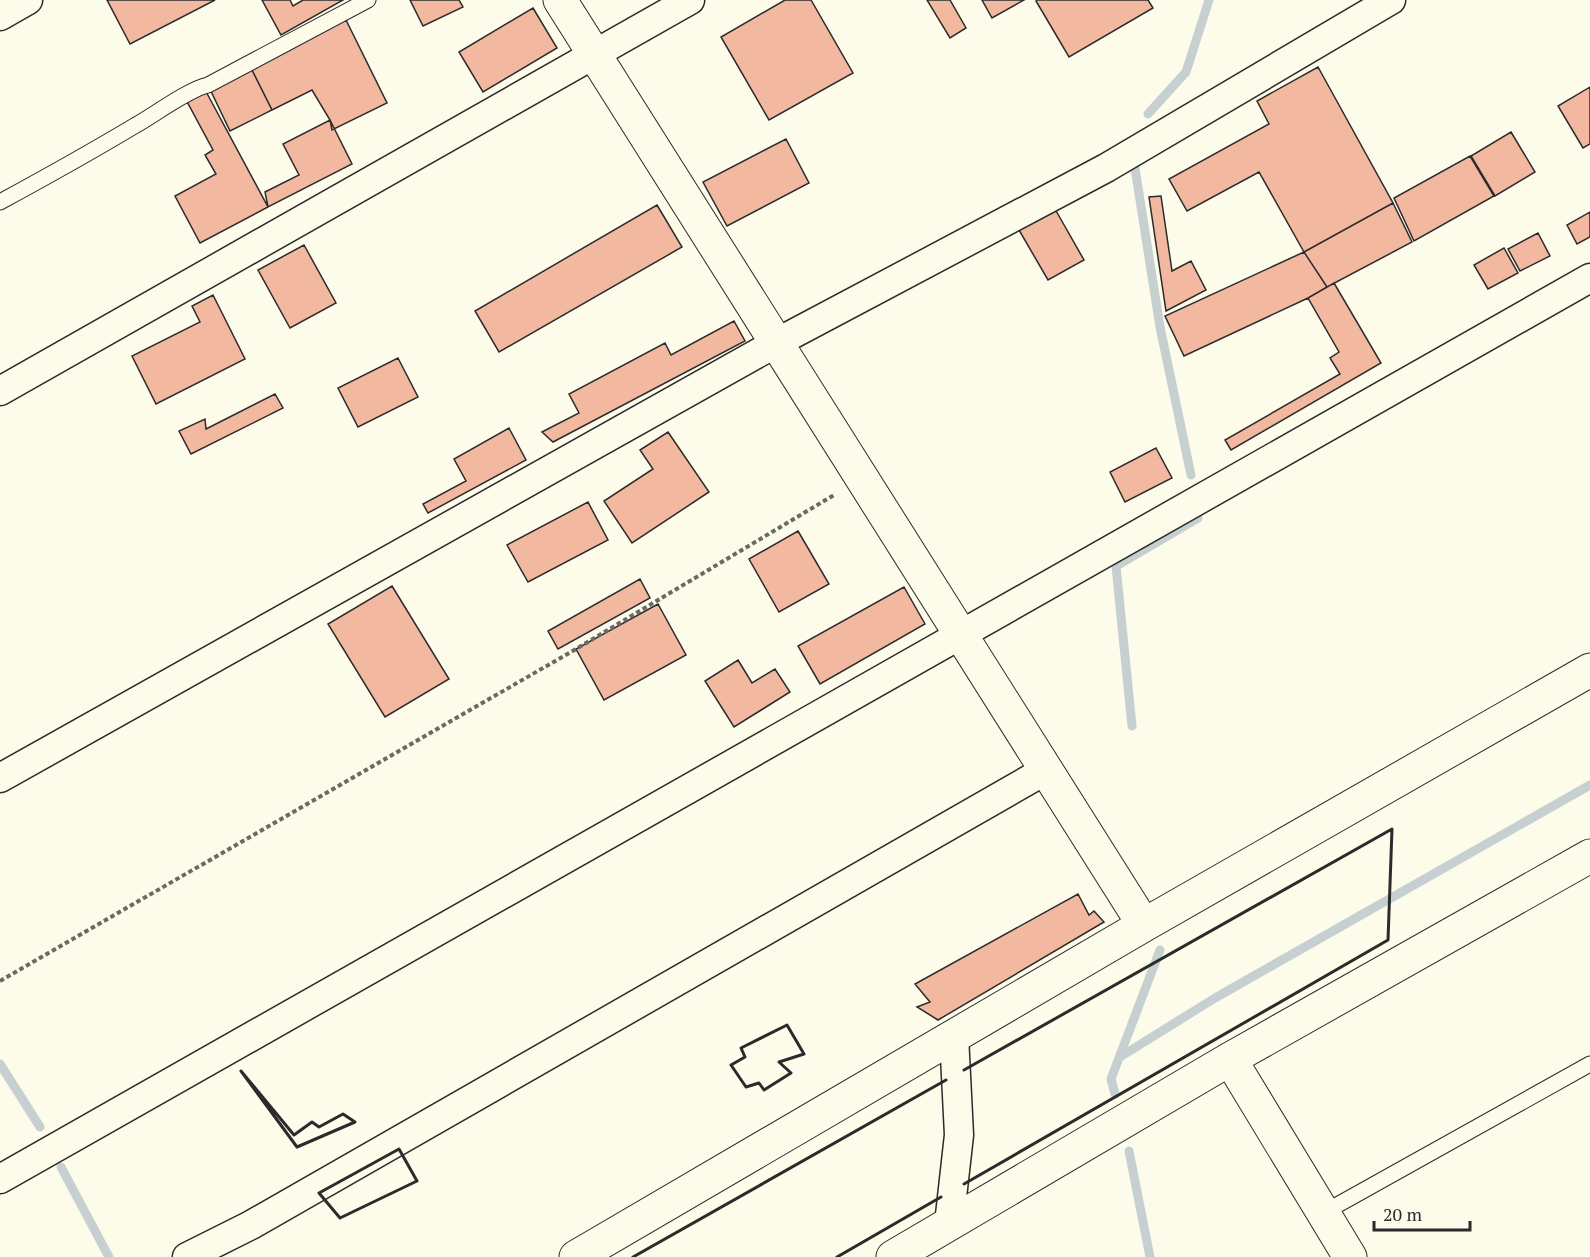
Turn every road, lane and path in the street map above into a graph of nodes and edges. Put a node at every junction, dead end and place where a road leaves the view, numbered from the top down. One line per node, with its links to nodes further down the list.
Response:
1 (28, 0): 6 (street)
2 (368, 0): 8 (lane)
3 (560, 0): 7 (street)
4 (690, 0): 7 (street)
5 (1391, 0): 10 (street)
6 (0, 16)
7 (594, 54): 10 (street); 11 (street)
8 (0, 202)
9 (1590, 279): 13 (street)
10 (776, 343): 12 (street); 16 (street)
11 (0, 391)
12 (862, 478): 13 (street); 19 (path)
13 (961, 635): 15 (street); 23 (street)
14 (1590, 670): 18 (street)
15 (1046, 770): 18 (street); 26 (street)
16 (0, 778)
17 (1590, 856): 21 (street)
18 (1144, 925): 20 (street)
19 (0, 981)
20 (954, 1036): 25 (street); 27 (street)
21 (1230, 1059): 24 (street); 25 (street)
22 (1590, 1064): 24 (lane)
23 (0, 1179)
24 (1323, 1213): 29 (street)
25 (949, 1224): 28 (street)
26 (187, 1257)
27 (576, 1257)
28 (893, 1257)
29 (1350, 1257)

